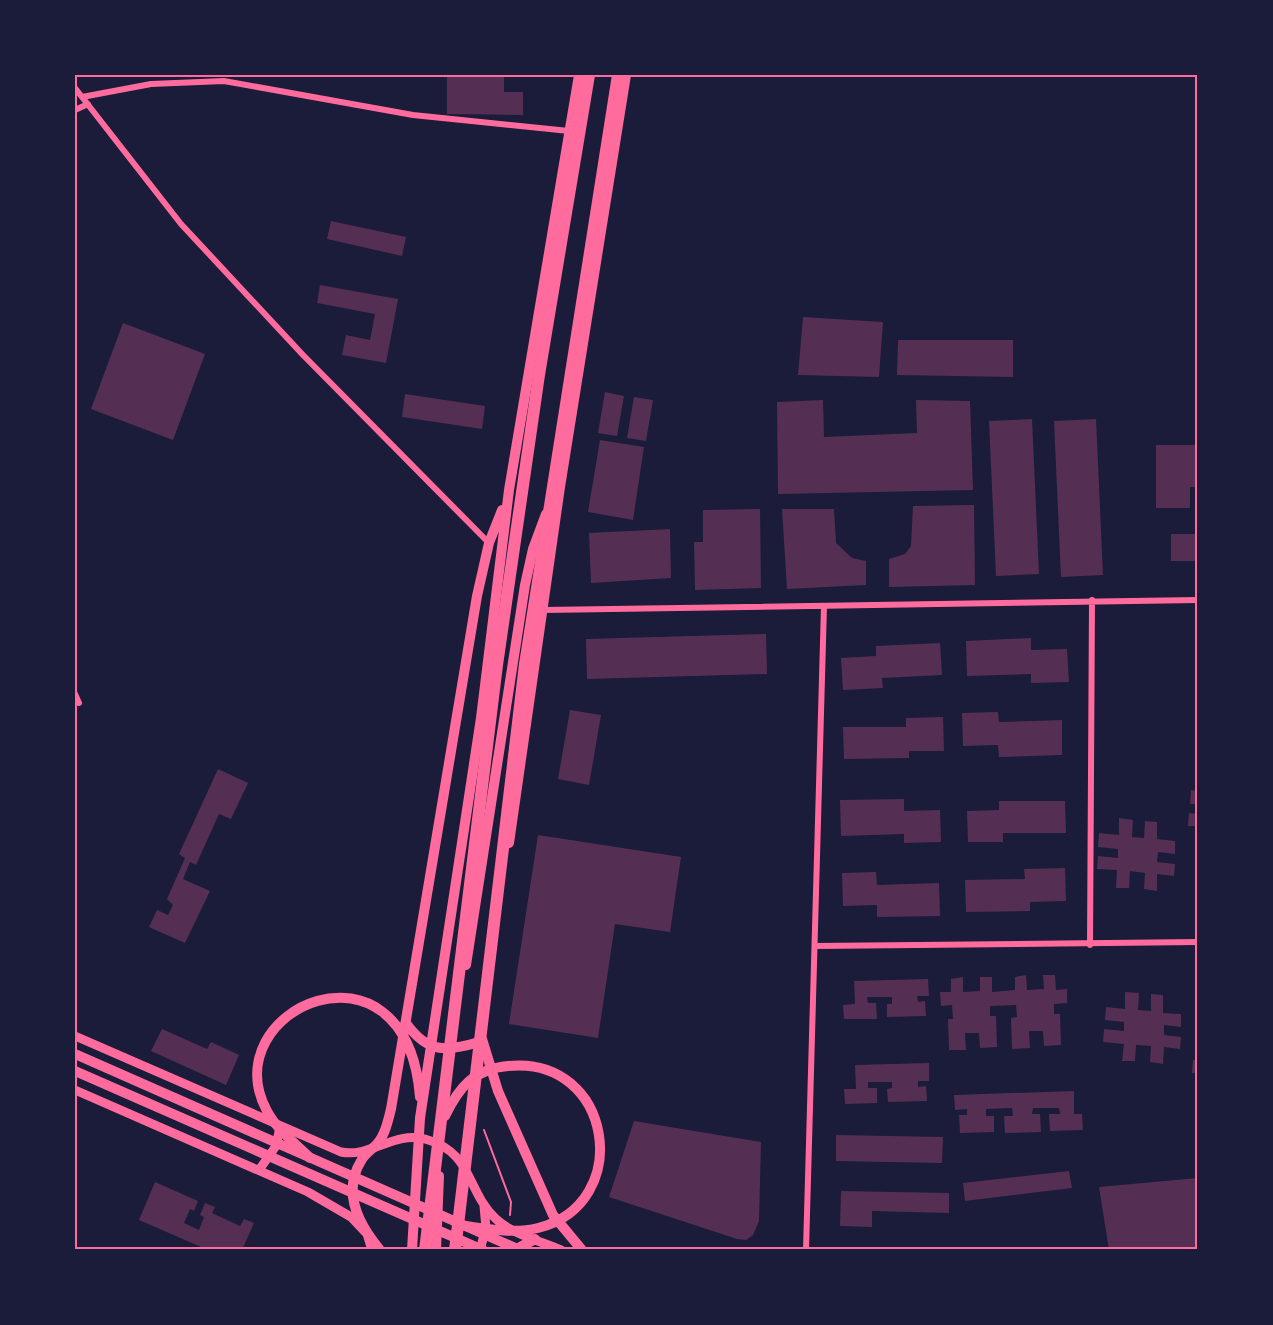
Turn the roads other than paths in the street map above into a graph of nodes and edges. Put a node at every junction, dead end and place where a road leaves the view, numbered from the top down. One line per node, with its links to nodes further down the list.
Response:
1 (579, 75): 9 (main road)
2 (589, 75): 44 (highway)
3 (618, 75): 40 (highway)
4 (626, 75): 10 (main road)
5 (75, 88): 6 (street)
6 (82, 97): 7 (street); 9 (street)
7 (88, 104): 8 (street); 12 (street)
8 (75, 110)
9 (569, 131): 11 (main road)
10 (560, 487): 16 (main road); 29 (main road)
11 (509, 490): 12 (main road); 30 (main road)
12 (489, 543): 22 (main road)
13 (1092, 600): 14 (street); 15 (street); 20 (street)
14 (1198, 600)
15 (824, 606): 16 (street); 21 (street)
16 (543, 610): 23 (main road)
17 (75, 694): 18 (street)
18 (79, 703)
19 (1198, 942): 20 (street)
20 (1090, 945): 21 (street)
21 (815, 946): 50 (street)
22 (406, 1023): 25 (main road); 32 (main road)
23 (481, 1029): 25 (main road); 49 (main road)
24 (75, 1036): 31 (main road)
25 (478, 1042): 34 (main road)
26 (75, 1054): 33 (main road)
27 (75, 1071): 40 (main road)
28 (75, 1090): 35 (main road)
29 (444, 1116): 37 (main road); 45 (main road)
30 (420, 1118): 33 (main road); 43 (main road)
31 (280, 1127): 32 (main road); 35 (main road)
32 (377, 1144): 34 (main road); 38 (main road)
33 (310, 1158): 37 (main road)
34 (463, 1162): 36 (main road)
35 (259, 1170): 38 (main road)
36 (481, 1197): 39 (main road); 46 (main road)
37 (465, 1226): 47 (main road)
38 (367, 1234): 41 (main road); 42 (main road)
39 (535, 1239): 47 (main road); 48 (main road)
40 (457, 1245): 46 (main road)
41 (372, 1250)
42 (380, 1250)
43 (412, 1250)
44 (425, 1250)
45 (436, 1250)
46 (481, 1250)
47 (518, 1250)
48 (561, 1250)
49 (582, 1250)
50 (806, 1250)

